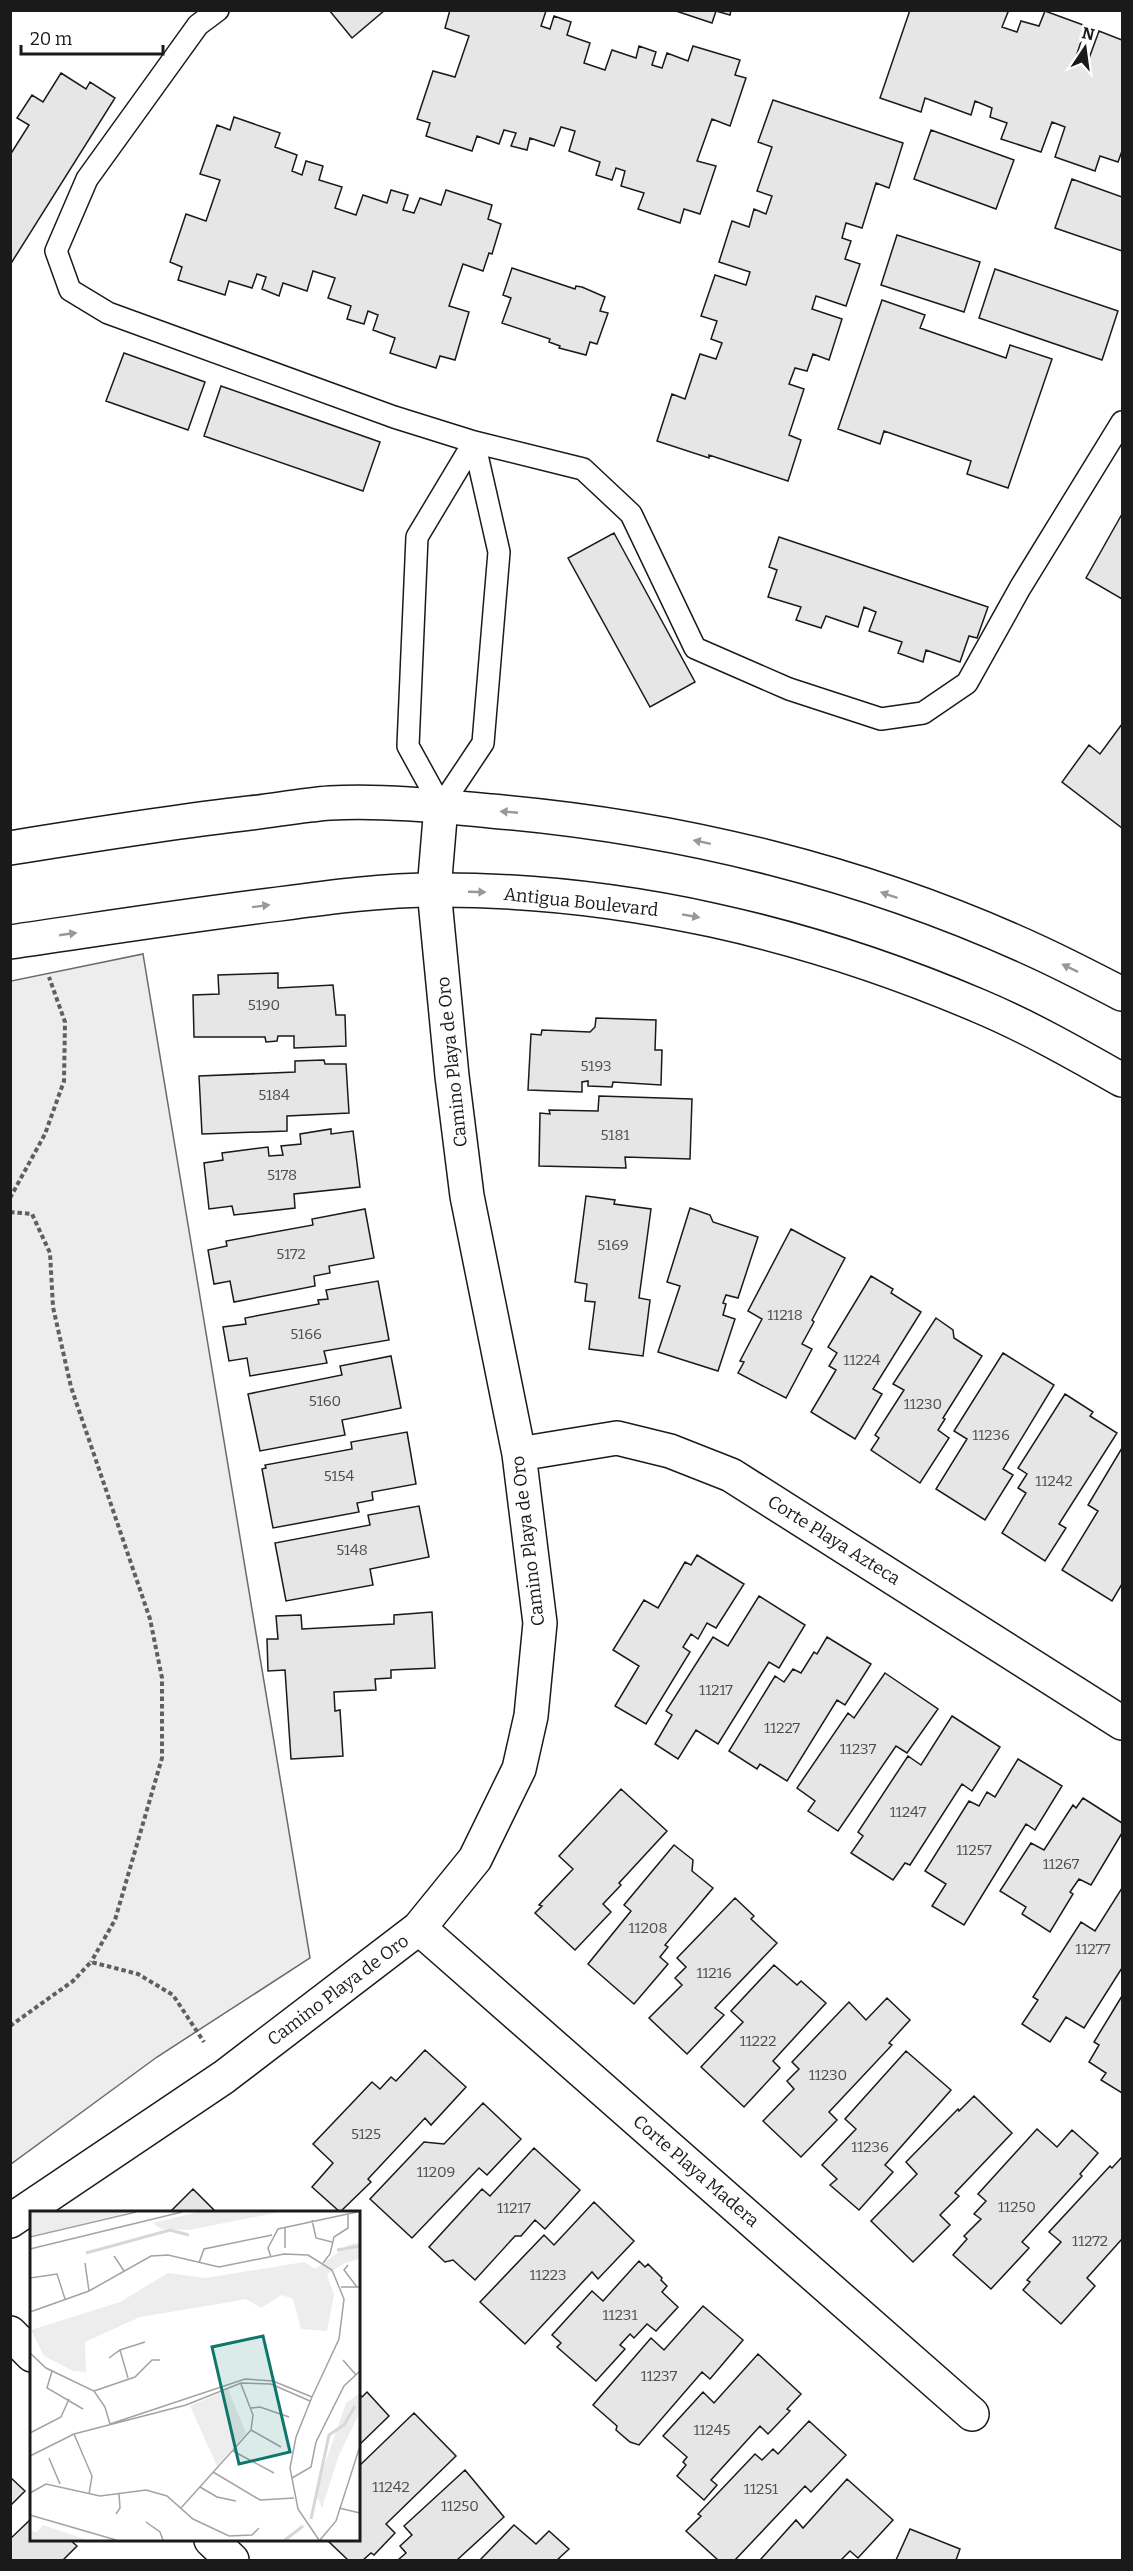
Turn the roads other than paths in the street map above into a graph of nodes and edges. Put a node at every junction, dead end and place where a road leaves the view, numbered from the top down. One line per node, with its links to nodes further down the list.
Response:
1 (218, 10): 3 (lane)
2 (1122, 422): 3 (lane)
3 (474, 442): 4 (lane); 4 (lane)
4 (441, 806): 5 (street); 6 (street, Camino Playa de Oro); 8 (street, one-way to 4)
5 (10, 848)
6 (434, 890): 7 (street, Antigua Boulevard, one-way to 6); 9 (street, Antigua Boulevard, one-way to 9); 10 (street, Camino Playa de Oro)
7 (10, 942)
8 (1122, 994)
9 (1122, 1080)
10 (519, 1454): 11 (street, Corte Playa Azteca); 12 (street, Camino Playa de Oro)
11 (1122, 1723)
12 (420, 1928): 13 (street, Camino Playa de Oro); 16 (street, Corte Playa Madera)
13 (10, 2221)
14 (10, 2333): 15 (street)
15 (30, 2353)
16 (972, 2414)
17 (213, 2541): 18 (street)
18 (232, 2560)

